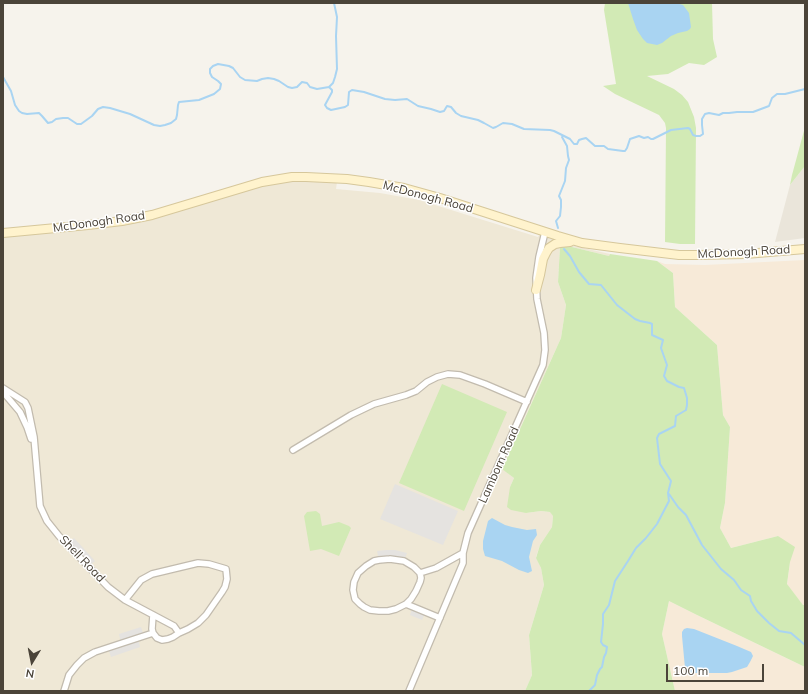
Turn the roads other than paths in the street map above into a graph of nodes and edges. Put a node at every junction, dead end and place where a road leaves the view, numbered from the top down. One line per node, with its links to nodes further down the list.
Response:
1 (545, 232): 2 (main road, McDonogh Road); 3 (main road, McDonogh Road); 5 (street, Lamborn Road)
2 (3, 234)
3 (582, 242): 4 (main road, McDonogh Road); 5 (main road)
4 (805, 249)
5 (536, 290): 8 (street, Lamborn Road)
6 (3, 388): 10 (street, Shell Road)
7 (3, 392): 10 (street, Shell Road)
8 (526, 402): 9 (street); 11 (street, Lamborn Road)
9 (293, 450)
10 (35, 451): 13 (street, Shell Road)
11 (463, 553): 12 (street); 16 (street, Lamborn Road)
12 (420, 573): 14 (street); 14 (street)
13 (125, 600): 15 (street, Shell Road); 18 (street)
14 (406, 604): 16 (street)
15 (153, 615): 17 (street); 18 (street, Shell Road)
16 (440, 618): 20 (street, Lamborn Road)
17 (153, 633): 18 (street); 19 (street)
18 (179, 633)
19 (64, 691)
20 (409, 691)

